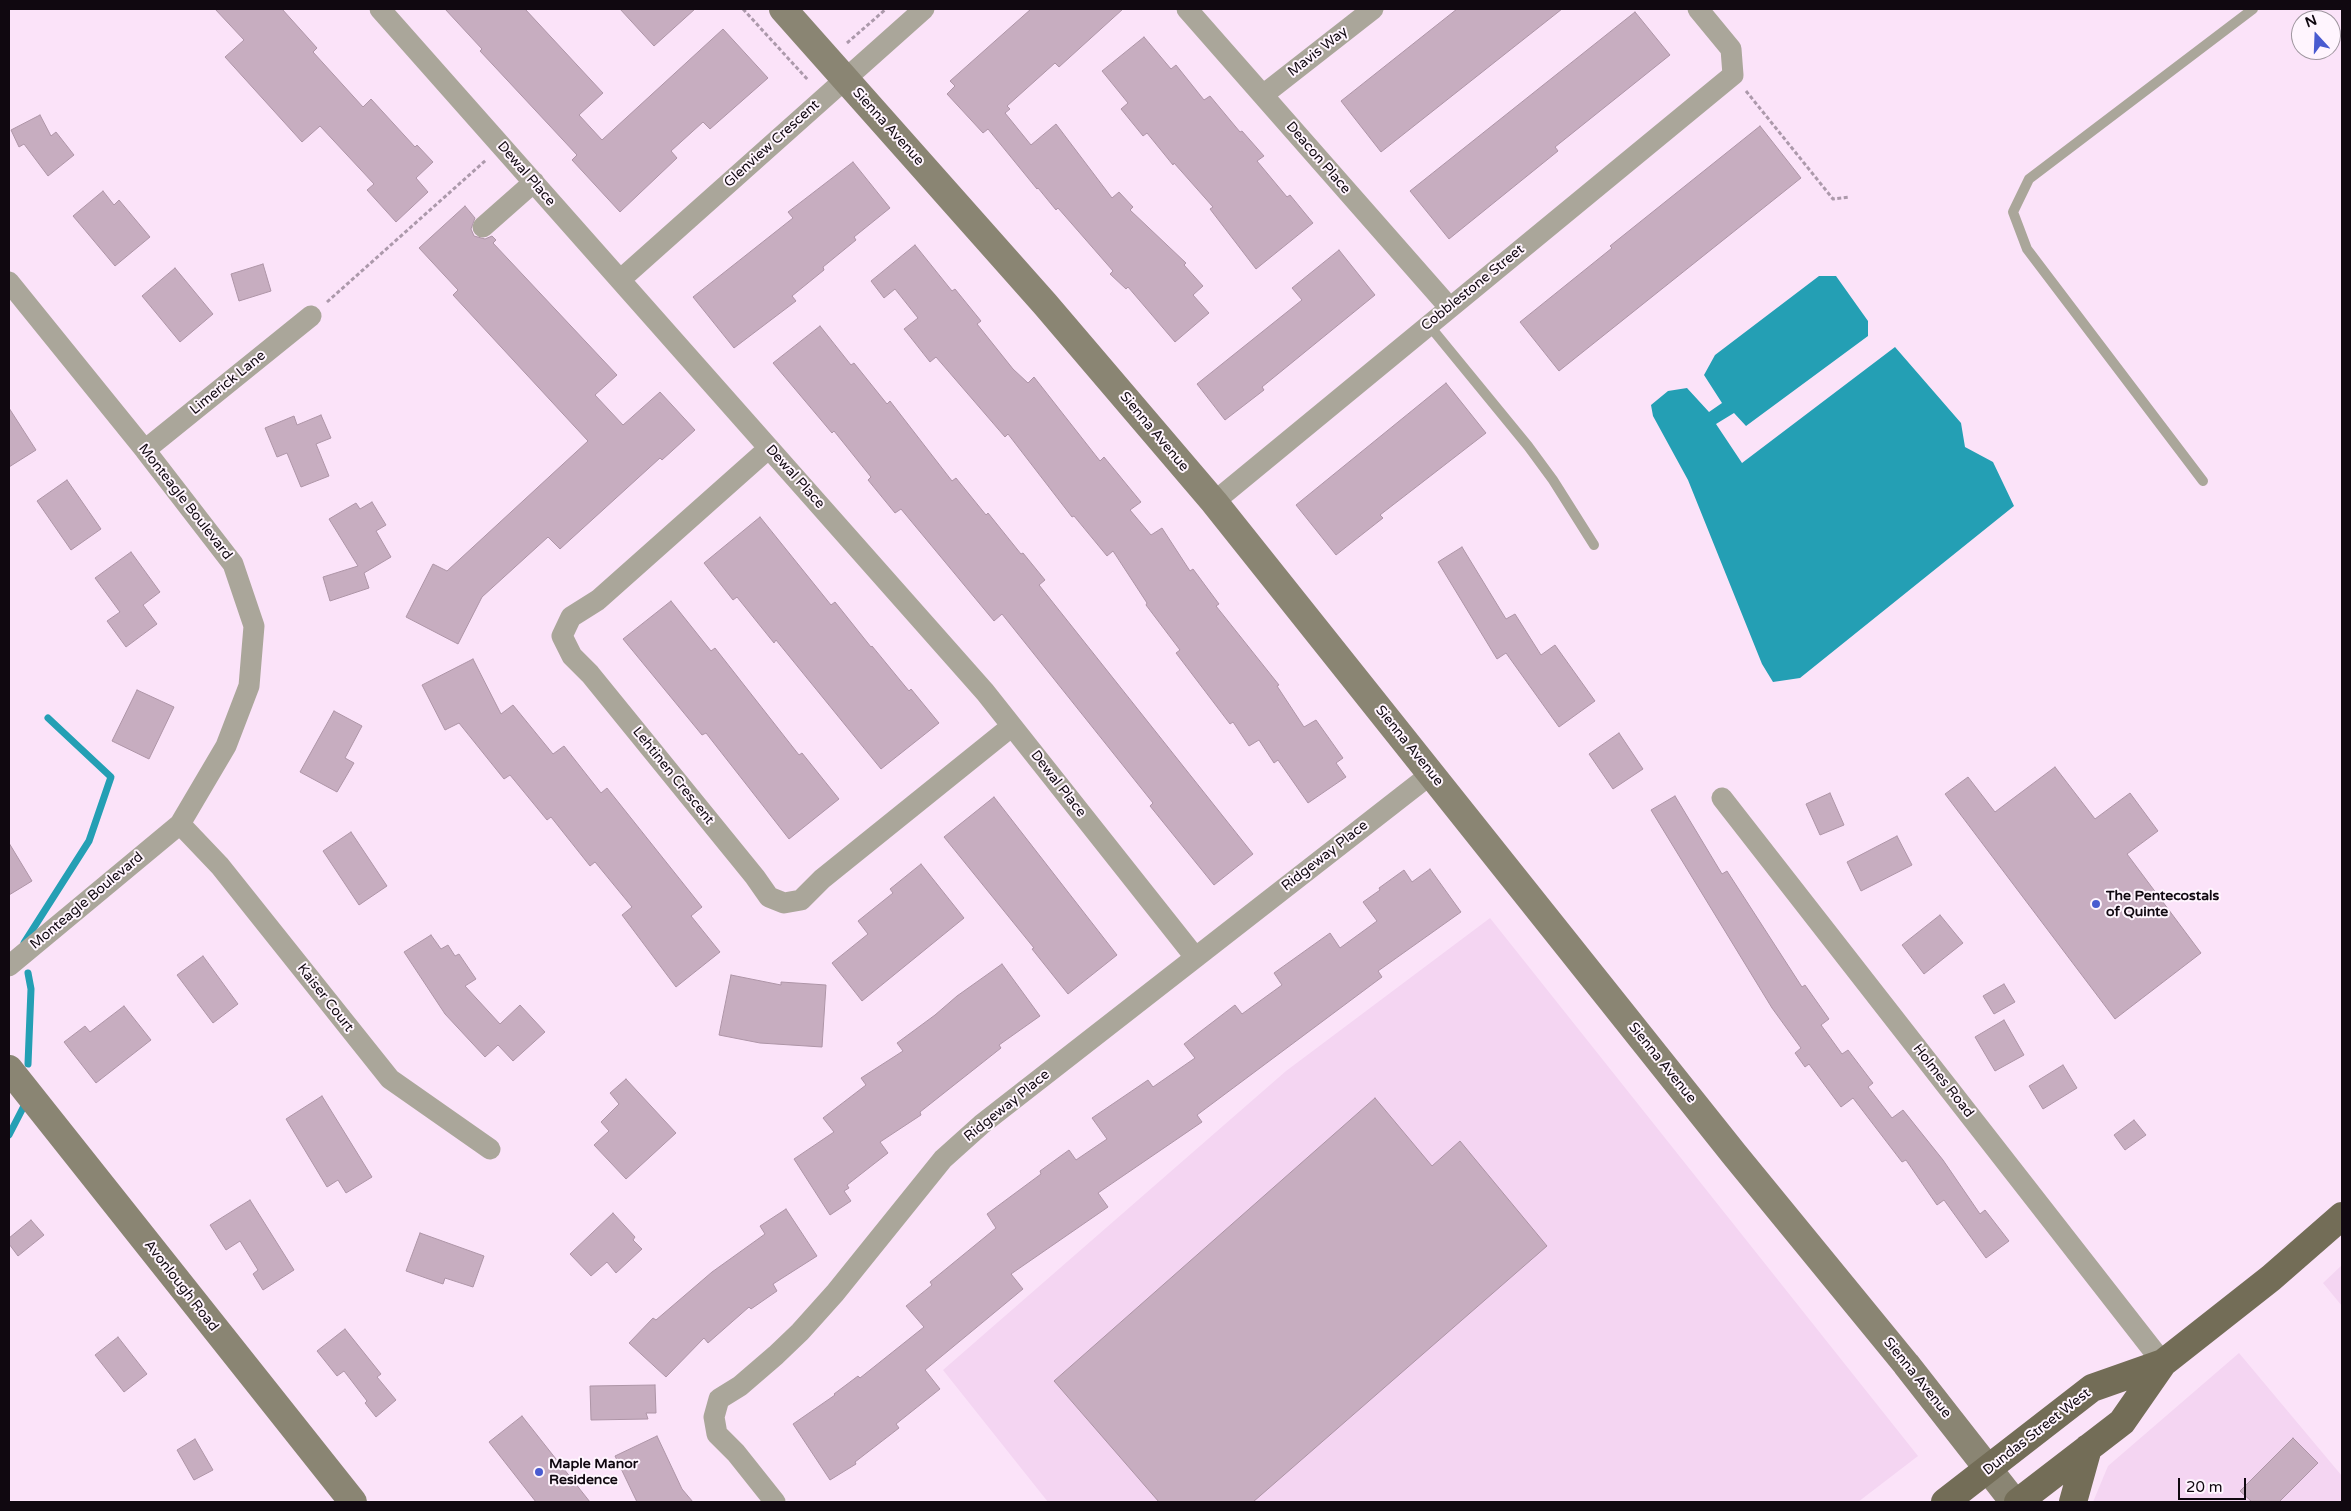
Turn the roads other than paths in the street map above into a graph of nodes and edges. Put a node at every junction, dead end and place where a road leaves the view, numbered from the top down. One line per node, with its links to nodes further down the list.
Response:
1 (380, 9): 10 (street, Dewal Place)
2 (783, 9): 8 (street, Sienna Avenue)
3 (924, 9): 8 (street, Glenview Crescent)
4 (1187, 9): 9 (street, Deacon Place)
5 (1373, 9): 9 (street, Mavis Way)
6 (1698, 9): 14 (street, Cobblestone Street)
7 (2253, 9): 19 (lane)
8 (846, 78): 12 (street, Glenview Crescent); 20 (street, Sienna Avenue)
9 (1263, 95): 14 (street, Deacon Place)
10 (534, 182): 11 (street); 12 (street, Dewal Place)
11 (483, 227)
12 (620, 280): 17 (street, Dewal Place)
13 (9, 282): 18 (street, Monteagle Boulevard)
14 (1449, 307): 16 (street, Cobblestone Street)
15 (311, 316): 18 (street, Limerick Lane)
16 (1428, 324): 20 (street, Cobblestone Street); 21 (lane)
17 (769, 448): 22 (street, Dewal Place); 22 (street, Lehtinen Crescent)
18 (145, 450): 25 (street, Monteagle Boulevard)
19 (2203, 481)
20 (1214, 502): 23 (street, Sienna Avenue)
21 (1594, 545)
22 (1012, 726): 26 (street, Dewal Place)
23 (1431, 774): 26 (street, Ridgeway Place); 33 (street, Sienna Avenue)
24 (1722, 798): 31 (street, Holmes Road)
25 (180, 824): 27 (street, Monteagle Boulevard); 29 (street, Kaiser Court)
26 (1194, 957): 35 (street, Ridgeway Place)
27 (9, 966)
28 (9, 1069): 34 (street, Avonlough Road)
29 (490, 1149)
30 (2342, 1216): 31 (main road, Dundas Street West)
31 (2162, 1363): 32 (main road, Dundas Street West); 33 (main road, Dundas Street West)
32 (2088, 1448): 37 (main road, Dundas Street West); 38 (main road)
33 (1989, 1468): 36 (main road, Dundas Street West); 37 (street, Sienna Avenue)
34 (353, 1502)
35 (775, 1502)
36 (1946, 1502)
37 (2016, 1502)
38 (2073, 1502)

